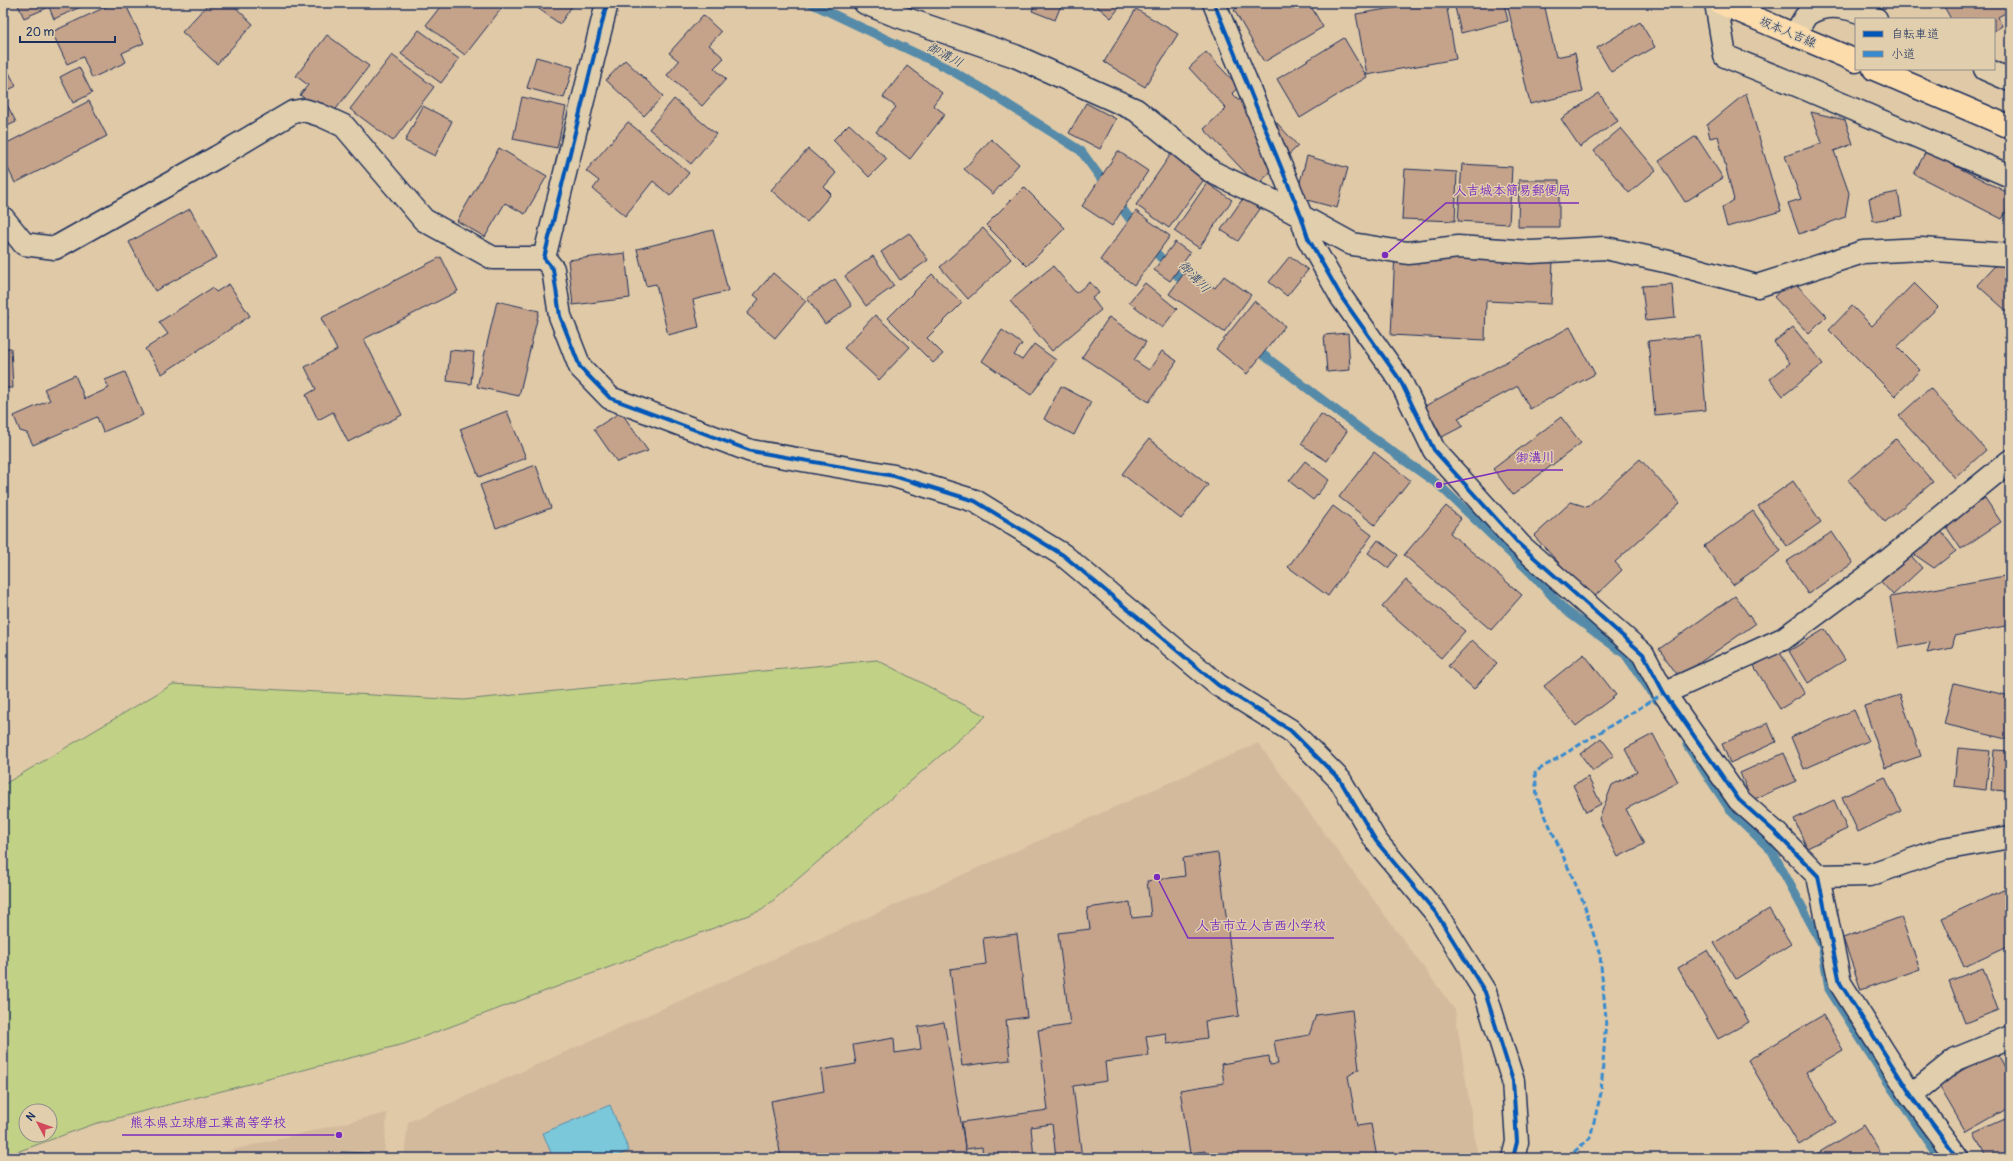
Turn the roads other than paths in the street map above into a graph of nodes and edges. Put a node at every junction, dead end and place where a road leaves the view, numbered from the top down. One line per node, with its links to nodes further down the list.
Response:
1 (606, 3): 17 (street)
2 (865, 3): 14 (street)
3 (1214, 3): 14 (street)
4 (1716, 3): 13 (street)
5 (1720, 3): 7 (main road, 坂本人吉線)
6 (1874, 18): 7 (street)
7 (1795, 35): 8 (main road, 坂本人吉線)
8 (1855, 61)
9 (1876, 70): 12 (main road)
10 (1987, 70): 11 (street)
11 (2010, 80)
12 (2010, 127)
13 (2010, 176)
14 (1301, 216): 16 (street); 19 (street)
15 (3, 218): 17 (street)
16 (2010, 255)
17 (544, 258): 24 (street)
18 (2010, 462): 19 (street)
19 (1664, 693): 21 (street)
20 (2010, 837): 21 (street)
21 (1818, 876): 23 (street)
22 (2010, 1037): 23 (street)
23 (1911, 1095): 25 (street)
24 (1513, 1158)
25 (1958, 1158)

